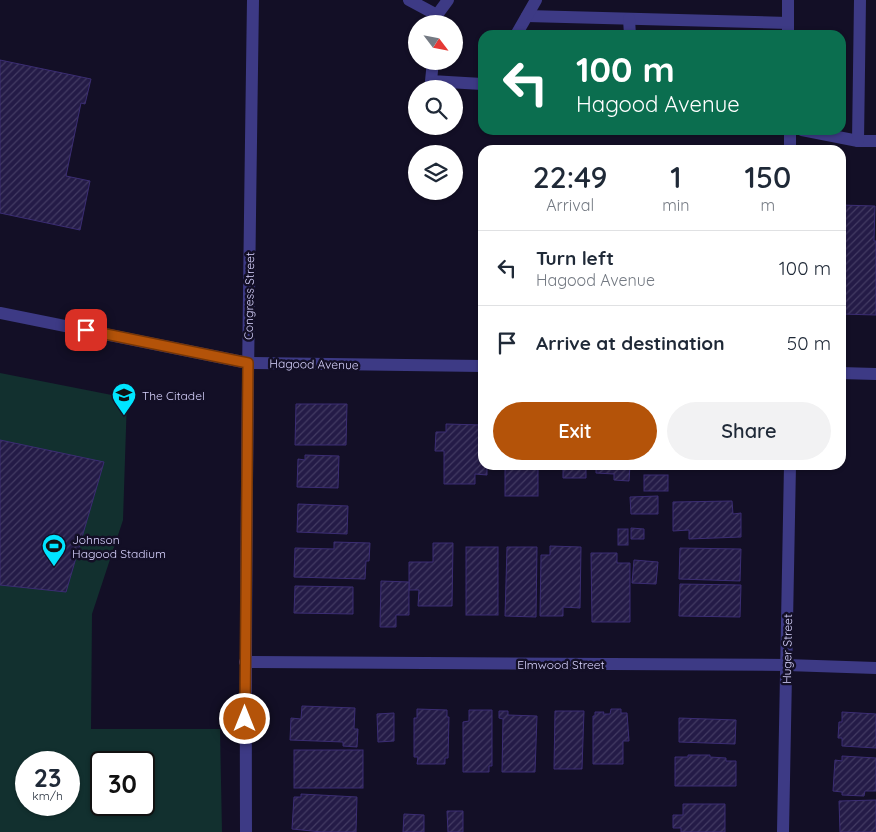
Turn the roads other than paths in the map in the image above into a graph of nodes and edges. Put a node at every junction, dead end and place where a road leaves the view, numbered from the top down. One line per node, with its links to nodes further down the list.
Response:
1 (254, 0): 20 (street, Congress Street)
2 (409, 0): 7 (street)
3 (448, 0): 8 (street)
4 (536, 0): 9 (street)
5 (788, 0): 11 (street)
6 (860, 0): 17 (street)
7 (431, 15)
8 (439, 15)
9 (527, 16): 10 (street); 12 (street)
10 (629, 19): 11 (street); 13 (street)
11 (788, 29)
12 (519, 30)
13 (630, 30)
14 (432, 70): 15 (street)
15 (478, 84)
16 (830, 135): 17 (street)
17 (858, 140): 18 (street)
18 (876, 142)
19 (0, 313): 20 (street, Hagood Avenue)
20 (248, 363): 21 (street, Hagood Avenue); 25 (street, Congress Street)
21 (478, 366)
22 (846, 373): 23 (street)
23 (876, 374)
24 (790, 470): 26 (street, Huger Street)
25 (245, 662): 26 (street, Elmwood Street); 28 (street, Congress Street)
26 (787, 665): 27 (street, Elmwood Street); 29 (street, Huger Street)
27 (876, 668)
28 (246, 832)
29 (784, 832)

